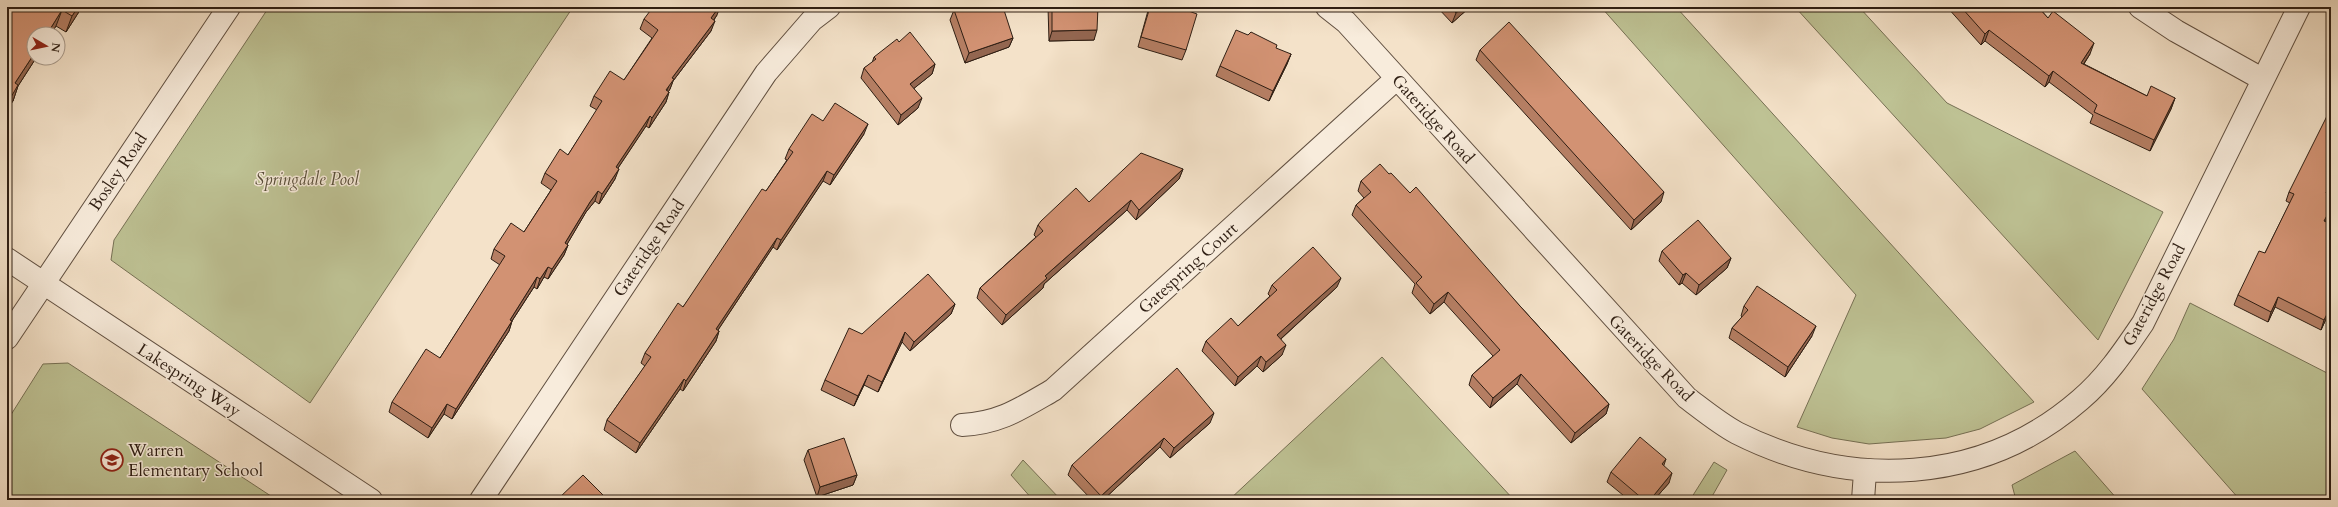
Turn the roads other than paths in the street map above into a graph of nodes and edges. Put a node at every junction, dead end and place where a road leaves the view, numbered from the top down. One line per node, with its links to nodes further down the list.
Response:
1 (229, 7): 9 (street, Bosley Road)
2 (829, 7): 14 (street, Gateridge Road)
3 (1327, 7): 6 (street, Gateridge Road)
4 (2140, 7): 7 (street)
5 (2298, 7): 7 (street, Gateridge Road)
6 (1396, 79): 11 (street, Gatespring Court); 12 (street, Gateridge Road)
7 (2262, 79): 12 (street, Gateridge Road)
8 (7, 259): 9 (street, Lakespring Way)
9 (44, 283): 10 (street, Bosley Road); 13 (street, Lakespring Way)
10 (7, 338)
11 (962, 425)
12 (1865, 472): 15 (street)
13 (371, 500)
14 (481, 500)
15 (1863, 500)

